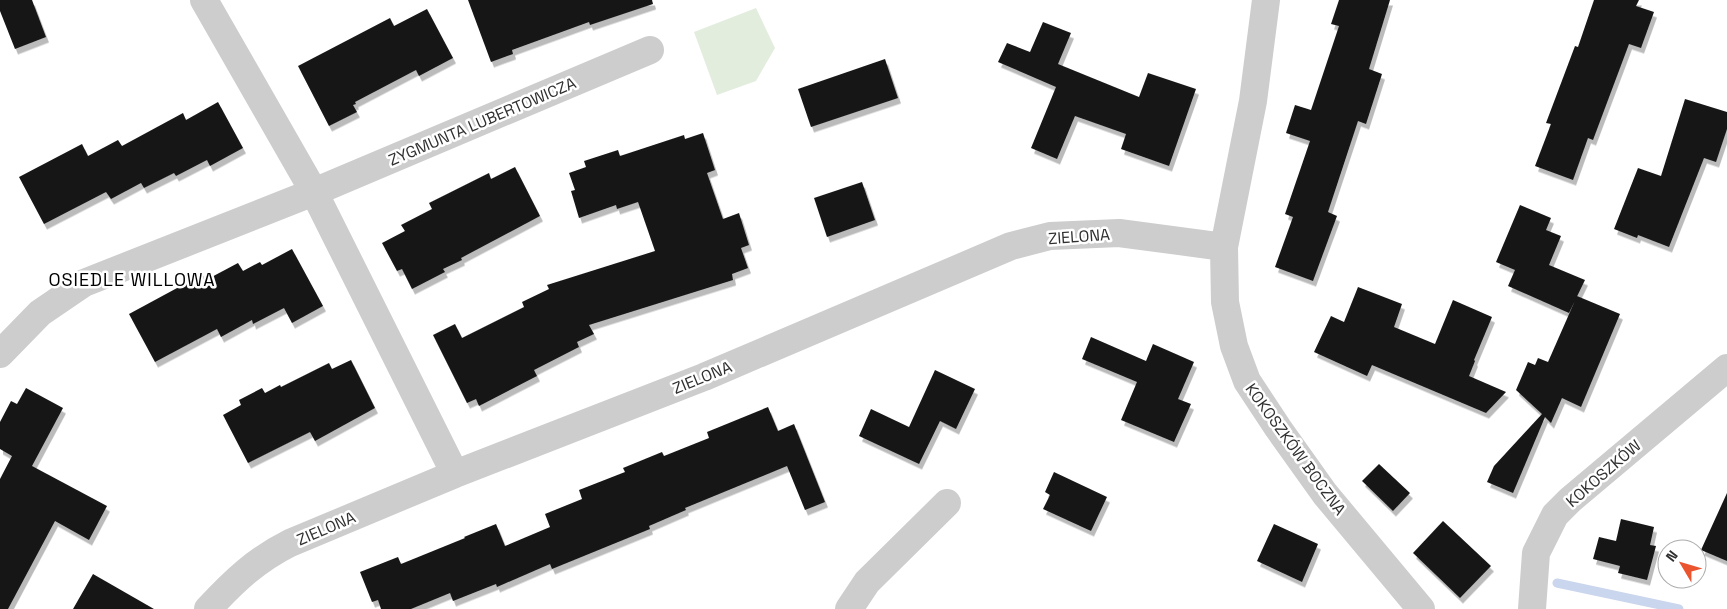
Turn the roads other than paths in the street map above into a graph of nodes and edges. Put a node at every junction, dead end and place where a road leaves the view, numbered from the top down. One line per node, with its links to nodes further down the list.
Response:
1 (204, 0): 4 (street)
2 (1266, 0): 5 (street, KOKOSZKÓW BOCZNA)
3 (650, 50): 4 (street, ZYGMUNTA LUBERTOWICZA)
4 (314, 192): 6 (street, ZYGMUNTA LUBERTOWICZA); 8 (street)
5 (1224, 247): 8 (street, ZIELONA); 12 (street, KOKOSZKÓW BOCZNA)
6 (0, 354)
7 (1727, 368): 13 (street, KOKOSZKÓW)
8 (455, 474): 10 (street, ZIELONA)
9 (947, 503): 11 (street)
10 (208, 609)
11 (848, 609)
12 (1421, 609)
13 (1532, 609)

